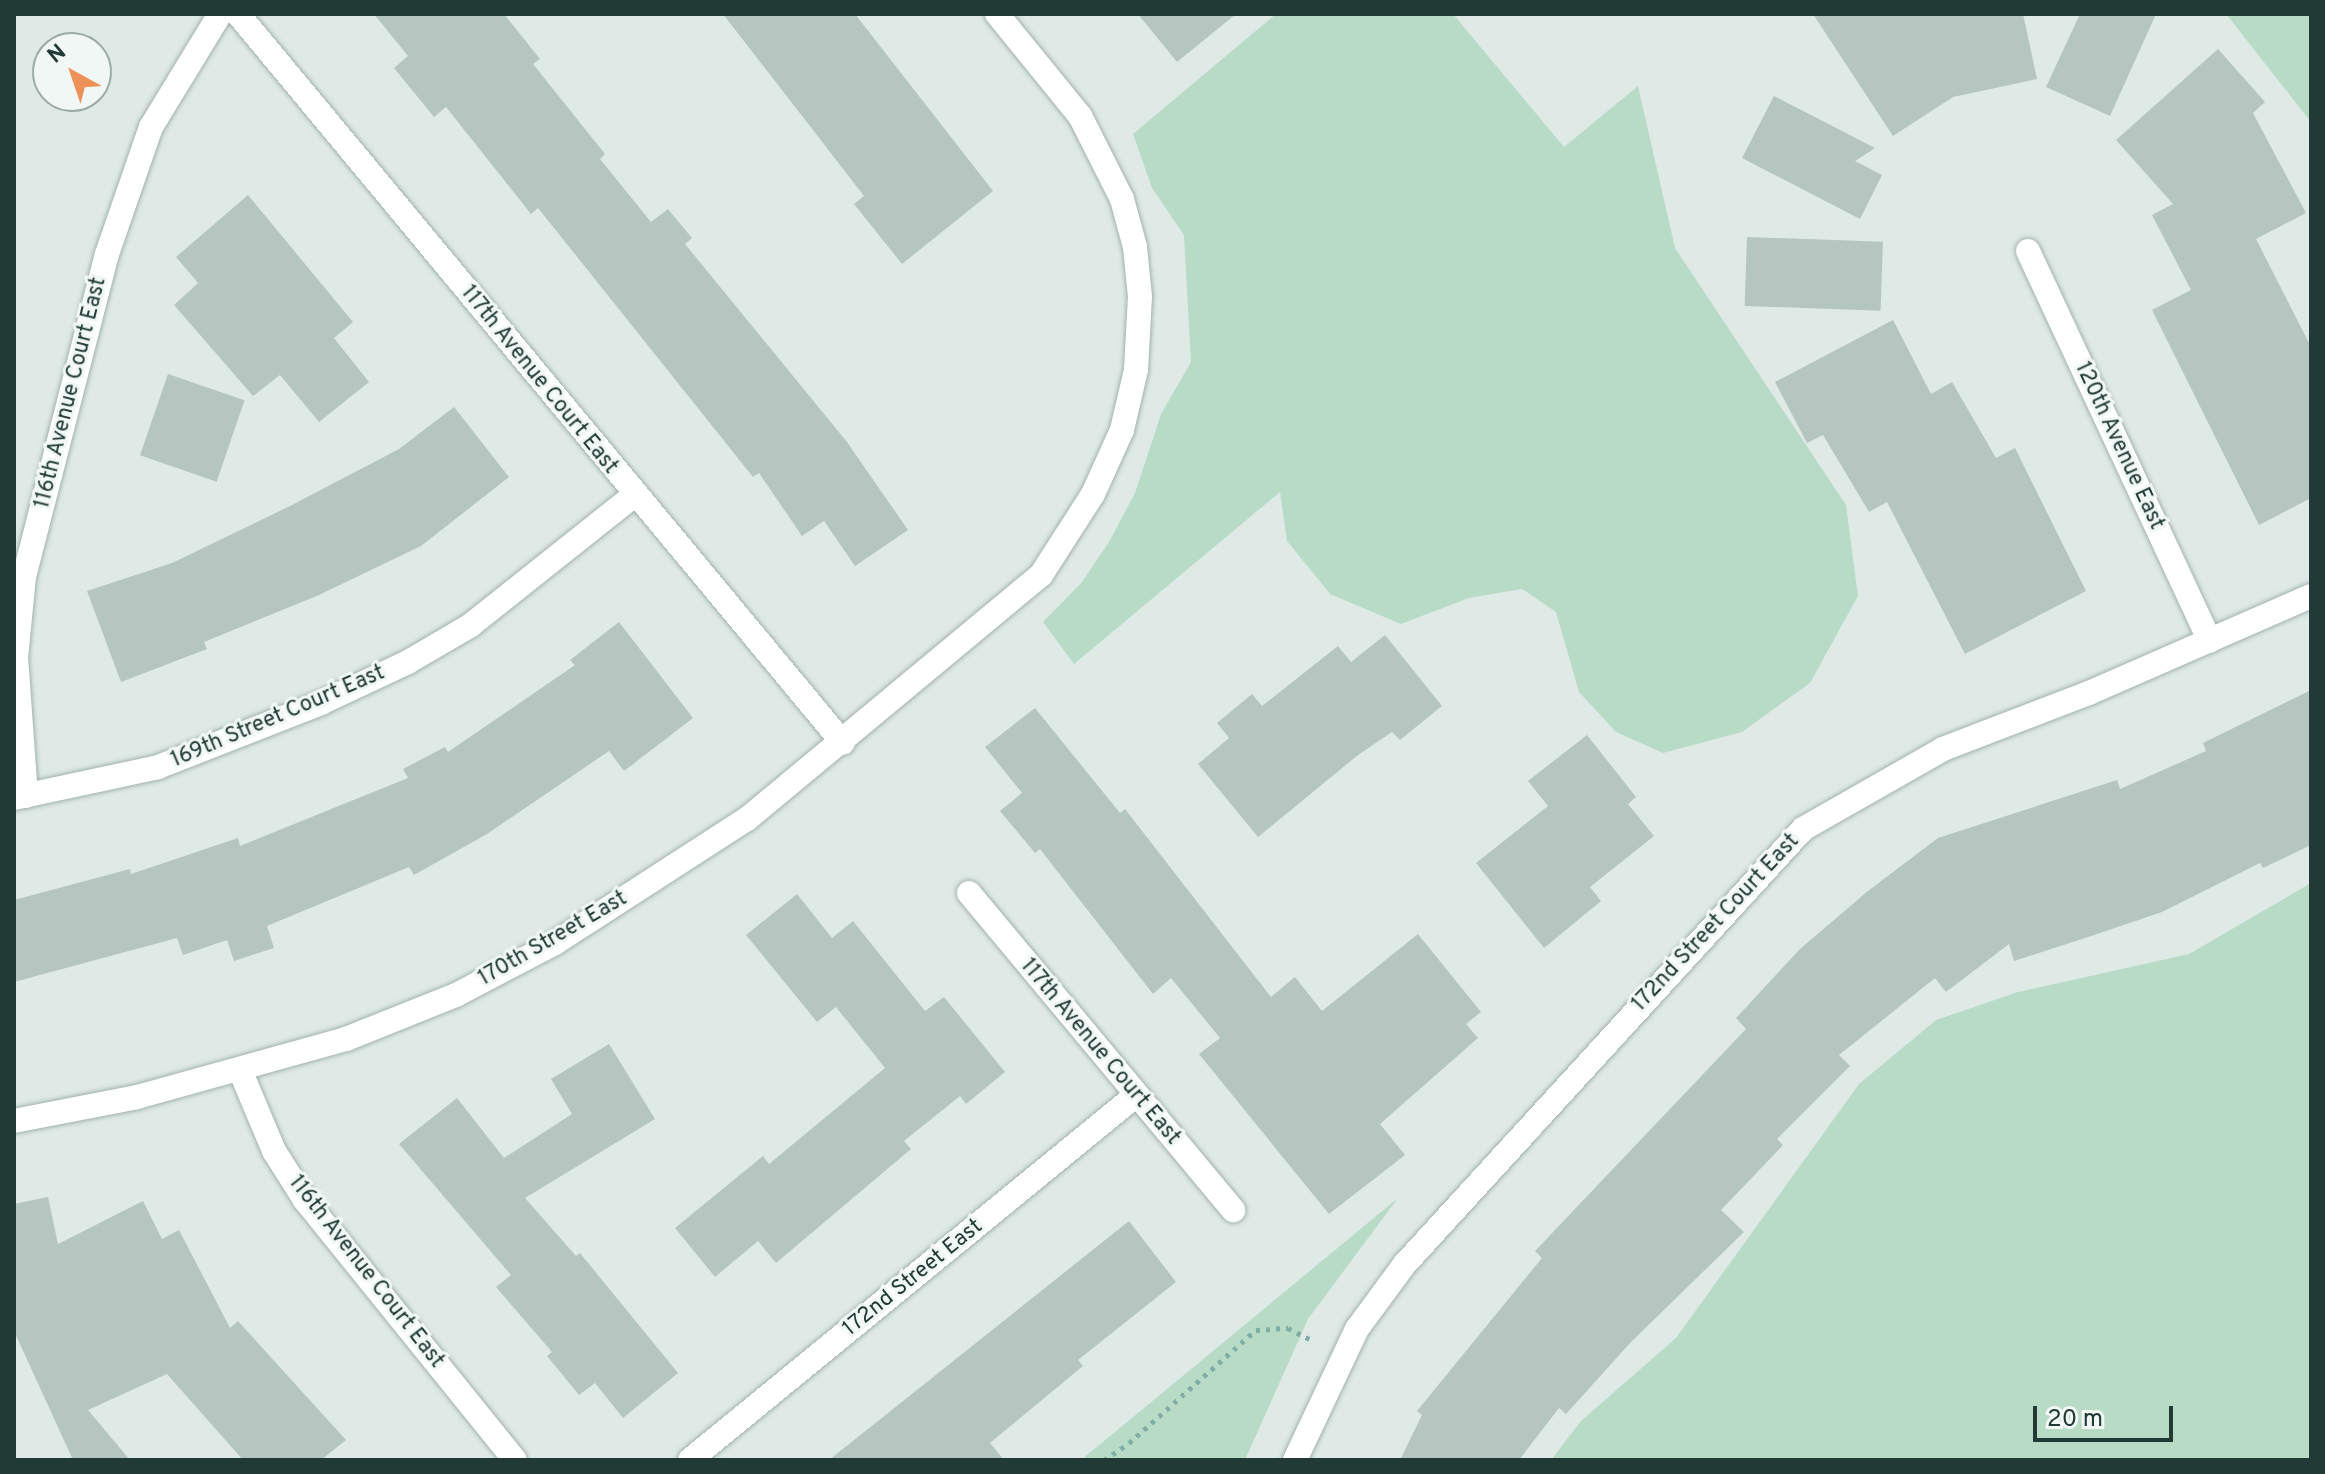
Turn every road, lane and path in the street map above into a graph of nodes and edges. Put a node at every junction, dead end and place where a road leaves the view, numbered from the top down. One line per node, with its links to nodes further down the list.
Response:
1 (220, 14): 9 (street, 116th Avenue Court East)
2 (238, 14): 5 (street, 117th Avenue Court East)
3 (997, 14): 8 (street, 170th Street East)
4 (2028, 251): 7 (street, 120th Avenue East)
5 (633, 496): 8 (street, 117th Avenue Court East); 9 (street, 169th Street Court East)
6 (2311, 596): 7 (street, 172nd Street Court East)
7 (2210, 641): 15 (street, 172nd Street Court East)
8 (843, 743): 11 (street, 170th Street East)
9 (20, 797)
10 (969, 893): 12 (street, 117th Avenue Court East)
11 (240, 1070): 13 (street, 170th Street East); 16 (street, 116th Avenue Court East)
12 (1135, 1096): 14 (street, 117th Avenue Court East); 17 (street, 172nd Street East)
13 (14, 1121)
14 (1233, 1210)
15 (1343, 1356): 18 (path); 19 (street, 172nd Street Court East)
16 (515, 1460)
17 (690, 1460)
18 (1104, 1460)
19 (1295, 1460)

